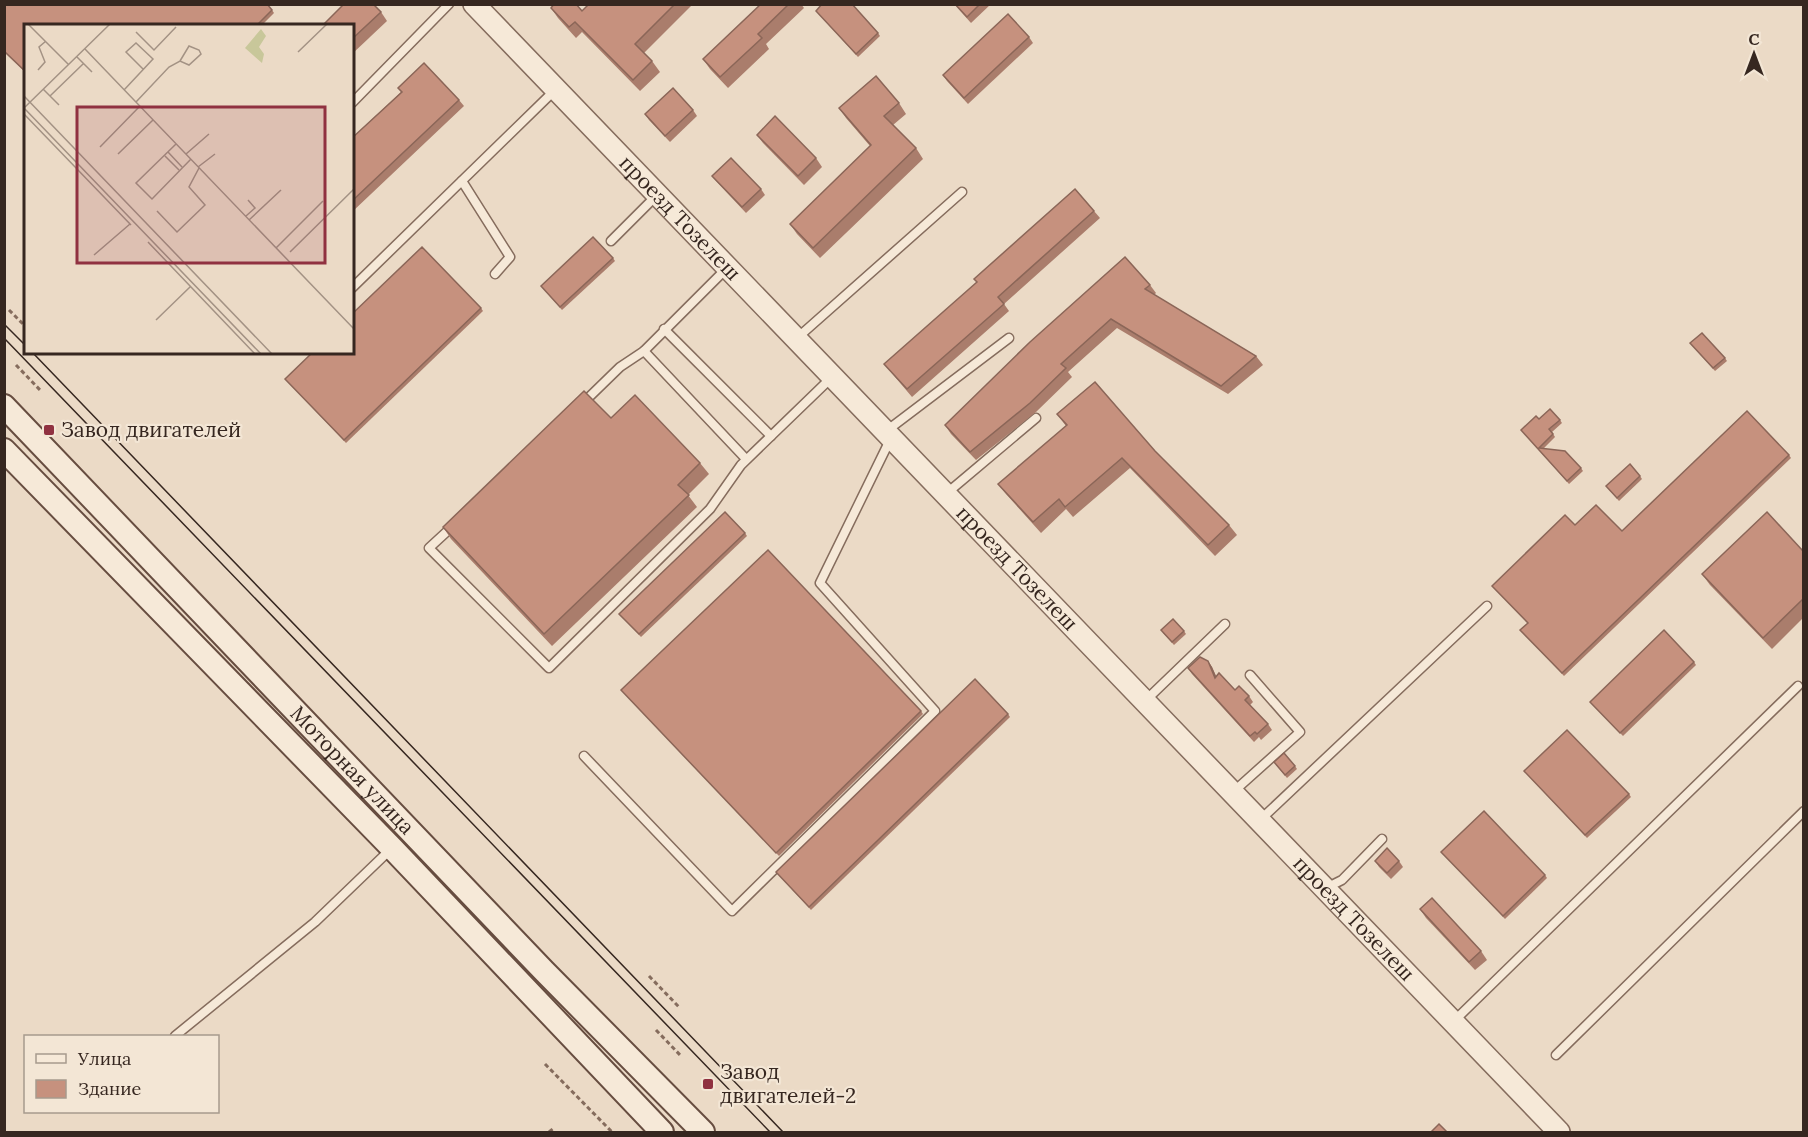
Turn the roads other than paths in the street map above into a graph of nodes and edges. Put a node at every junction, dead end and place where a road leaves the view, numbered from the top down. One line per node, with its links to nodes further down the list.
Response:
1 (449, 4): 4 (lane)
2 (474, 4): 3 (street, проезд Тозелеш)
3 (554, 91): 5 (lane); 7 (street, проезд Тозелеш)
4 (354, 102)
5 (462, 181): 10 (lane); 11 (lane)
6 (962, 192): 14 (lane)
7 (656, 196): 8 (lane); 9 (street, проезд Тозелеш)
8 (611, 241)
9 (726, 269): 12 (lane); 14 (street, проезд Тозелеш)
10 (495, 274)
11 (354, 286)
12 (664, 329): 15 (lane); 20 (lane)
13 (1009, 338): 21 (lane)
14 (795, 340): 16 (street, проезд Тозелеш)
15 (644, 351): 18 (lane); 23 (lane)
16 (831, 378): 20 (lane); 21 (street, проезд Тозелеш)
17 (4, 406): 31 (main road, Моторная улица)
18 (577, 408)
19 (1036, 418): 24 (lane)
20 (771, 436): 23 (lane)
21 (887, 436): 24 (street, проезд Тозелеш); 32 (lane)
22 (4, 450): 33 (main road, Моторная улица)
23 (746, 459): 25 (lane)
24 (945, 496): 30 (street, проезд Тозелеш)
25 (464, 515)
26 (1488, 606): 36 (lane)
27 (1225, 624): 30 (lane)
28 (1250, 675): 34 (lane)
29 (1797, 686): 40 (lane)
30 (1144, 702): 34 (street, проезд Тозелеш)
31 (327, 742): 33 (main road); 45 (main road, Моторная улица)
32 (584, 756)
33 (306, 763): 38 (main road, Моторная улица)
34 (1231, 793): 36 (street, проезд Тозелеш)
35 (1803, 811): 42 (lane)
36 (1258, 821): 39 (street, проезд Тозелеш)
37 (1383, 839): 39 (lane)
38 (392, 848): 41 (lane); 44 (main road, Моторная улица)
39 (1324, 889): 40 (street, проезд Тозелеш)
40 (1453, 1022): 43 (street, проезд Тозелеш)
41 (176, 1035)
42 (1556, 1055)
43 (1555, 1131)
44 (662, 1132)
45 (703, 1132)

